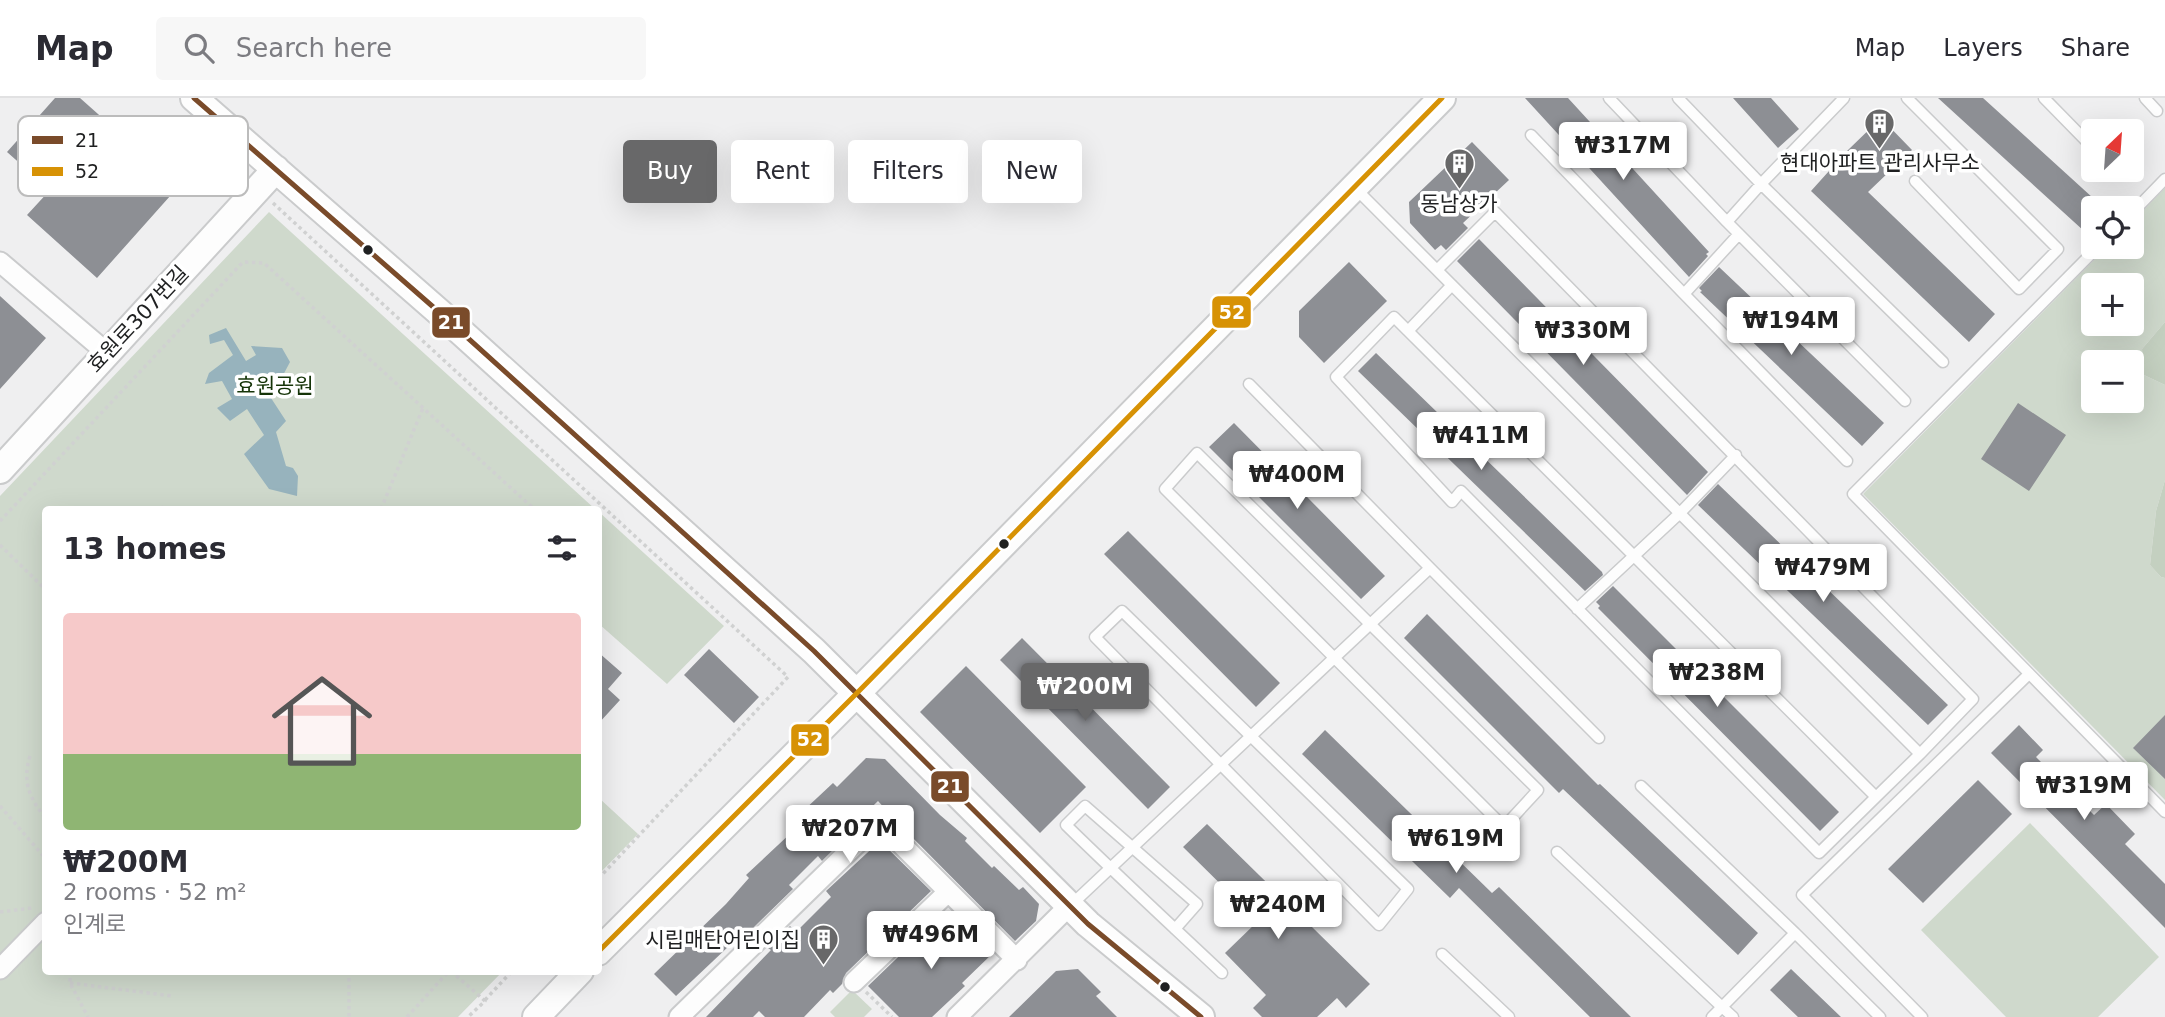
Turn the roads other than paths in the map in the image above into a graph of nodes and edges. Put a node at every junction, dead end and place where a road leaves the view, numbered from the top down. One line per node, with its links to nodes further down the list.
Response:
1 (194, 98): 10 (street)
2 (1442, 98): 18 (street)
3 (1609, 98): 20 (lane)
4 (1678, 98): 17 (lane)
5 (1844, 98): 17 (lane)
6 (1907, 98): 16 (lane)
7 (2044, 98): 12 (lane)
8 (2145, 98): 9 (lane)
9 (2157, 111)
10 (215, 116)
11 (1531, 135): 26 (lane)
12 (2081, 136)
13 (248, 145): 14 (street)
14 (276, 169): 28 (street, 효원로307번길); 42 (street)
15 (2165, 179): 19 (lane)
16 (1915, 181)
17 (1761, 184): 20 (lane); 29 (lane)
18 (1355, 188): 24 (lane); 42 (street)
19 (2144, 201)
20 (1727, 222): 21 (lane)
21 (1739, 234): 26 (lane); 31 (lane)
22 (2086, 259): 41 (lane)
23 (0, 262): 28 (street)
24 (1437, 270): 25 (lane); 32 (lane)
25 (1452, 285): 27 (lane); 35 (lane)
26 (1684, 294): 33 (lane)
27 (1408, 331): 36 (lane); 38 (lane)
28 (107, 353): 34 (street, 효원로307번길)
29 (1943, 362)
30 (1249, 384): 37 (lane)
31 (1905, 401)
32 (1736, 456): 35 (lane); 45 (lane)
33 (1847, 461)
34 (0, 470)
35 (1680, 513): 36 (lane); 45 (lane)
36 (1634, 556): 38 (lane); 48 (lane)
37 (1430, 568): 39 (lane); 44 (lane)
38 (1577, 609): 48 (lane)
39 (1371, 625): 40 (lane); 40 (lane); 40 (lane)
40 (1334, 658): 43 (lane)
41 (2029, 674): 49 (lane); 74 (lane)
42 (857, 693): 54 (street); 58 (street)
43 (1251, 736): 46 (lane); 46 (lane); 46 (lane)
44 (1599, 737)
45 (1920, 754): 48 (lane)
46 (1222, 765): 50 (lane)
47 (1642, 786): 57 (lane)
48 (1875, 797)
49 (2165, 812)
50 (1131, 848): 52 (lane); 52 (lane); 56 (lane)
51 (1557, 852): 65 (lane)
52 (1110, 868): 54 (lane); 56 (lane)
53 (948, 892): 60 (street); 64 (street); 67 (street)
54 (1069, 906): 60 (street); 69 (street)
55 (39, 915): 61 (street)
56 (1175, 929): 62 (lane)
57 (1795, 933): 65 (lane); 73 (lane)
58 (602, 948)
59 (1442, 954): 70 (lane)
60 (1017, 960): 68 (street)
61 (0, 969)
62 (1222, 973)
63 (576, 975): 66 (street)
64 (854, 982)
65 (1722, 1007): 71 (lane); 72 (lane)
66 (536, 1017)
67 (679, 1017)
68 (957, 1017)
69 (1201, 1017)
70 (1509, 1017)
71 (1712, 1017)
72 (1733, 1017)
73 (1880, 1017)
74 (1922, 1017)

